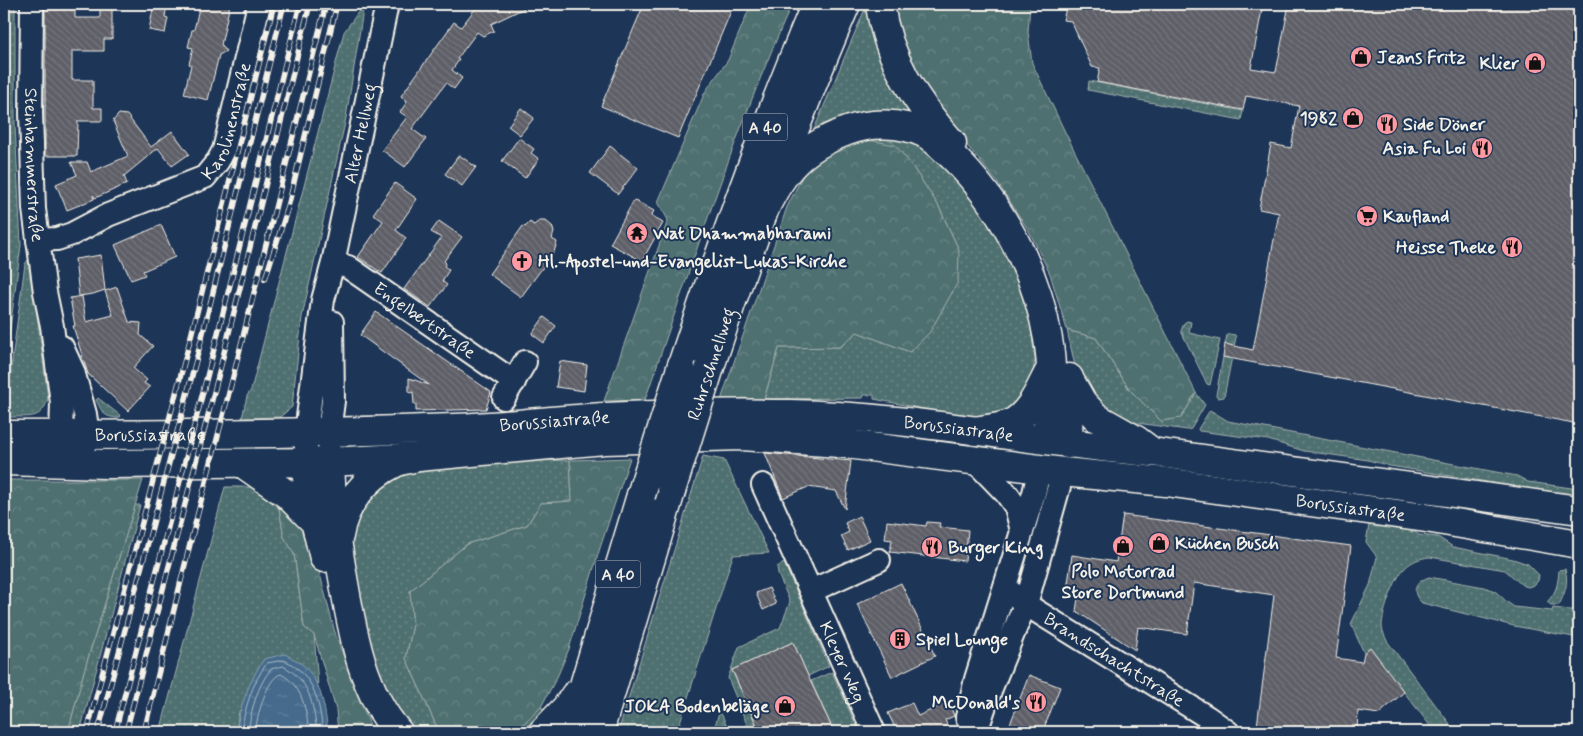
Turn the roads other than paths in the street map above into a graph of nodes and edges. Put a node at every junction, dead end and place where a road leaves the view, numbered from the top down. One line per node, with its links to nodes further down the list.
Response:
1 (32, 4): 8 (street, Steinhammerstraße)
2 (259, 4): 8 (street, Karolinenstraße)
3 (387, 4): 9 (street, Alter Hellweg)
4 (816, 4): 37 (main road, Ruhrschnellweg / A 40, bridge)
5 (846, 4): 7 (main road, Ruhrschnellweg / A 40)
6 (880, 4): 12 (main road)
7 (763, 212): 12 (main road); 42 (main road, Ruhrschnellweg / A 40, bridge)
8 (38, 240): 10 (street, Steinhammerstraße)
9 (333, 263): 11 (street, Engelbertstraße); 14 (street, Alter Hellweg)
10 (52, 326): 16 (street, Steinhammerstraße); 17 (street, Steinhammerstraße)
11 (525, 362)
12 (1060, 373): 13 (main road); 18 (main road); 19 (main road)
13 (975, 431): 14 (main road, Borussiastraße); 18 (main road, Borussiastraße)
14 (318, 432): 17 (main road, Borussiastraße); 24 (street, Alter Hellweg)
15 (4, 435): 16 (main road, Borussiastraße)
16 (61, 435): 17 (main road, Borussiastraße); 23 (street)
17 (88, 435): 23 (street)
18 (1057, 442): 19 (main road, Borussiastraße); 26 (main road)
19 (1152, 452): 28 (main road, Borussiastraße)
20 (418, 457): 21 (main road, Borussiastraße); 24 (main road, Borussiastraße); 32 (main road)
21 (974, 460): 26 (main road, Borussiastraße); 30 (street)
22 (4, 461): 23 (main road, Borussiastraße)
23 (76, 462): 25 (main road, Borussiastraße)
24 (318, 462): 25 (main road, Borussiastraße); 29 (main road); 32 (main road)
25 (242, 463): 29 (main road)
26 (1051, 470): 30 (street); 31 (main road, Borussiastraße); 36 (street)
27 (763, 485): 35 (street, Kleyer Weg)
28 (1579, 510)
29 (315, 522): 38 (main road)
30 (1022, 531): 34 (street)
31 (1579, 544)
32 (338, 545): 39 (main road)
33 (879, 560): 35 (street)
34 (1008, 579): 36 (street); 44 (street)
35 (811, 591): 43 (street, Kleyer Weg)
36 (1025, 604): 45 (street); 46 (street, Brandschachtstraße)
37 (594, 652): 40 (main road); 41 (main road, Ruhrschnellweg / A 40)
38 (380, 732)
39 (398, 732)
40 (543, 732)
41 (570, 732)
42 (599, 732)
43 (874, 732)
44 (964, 732)
45 (976, 732)
46 (1228, 732)

